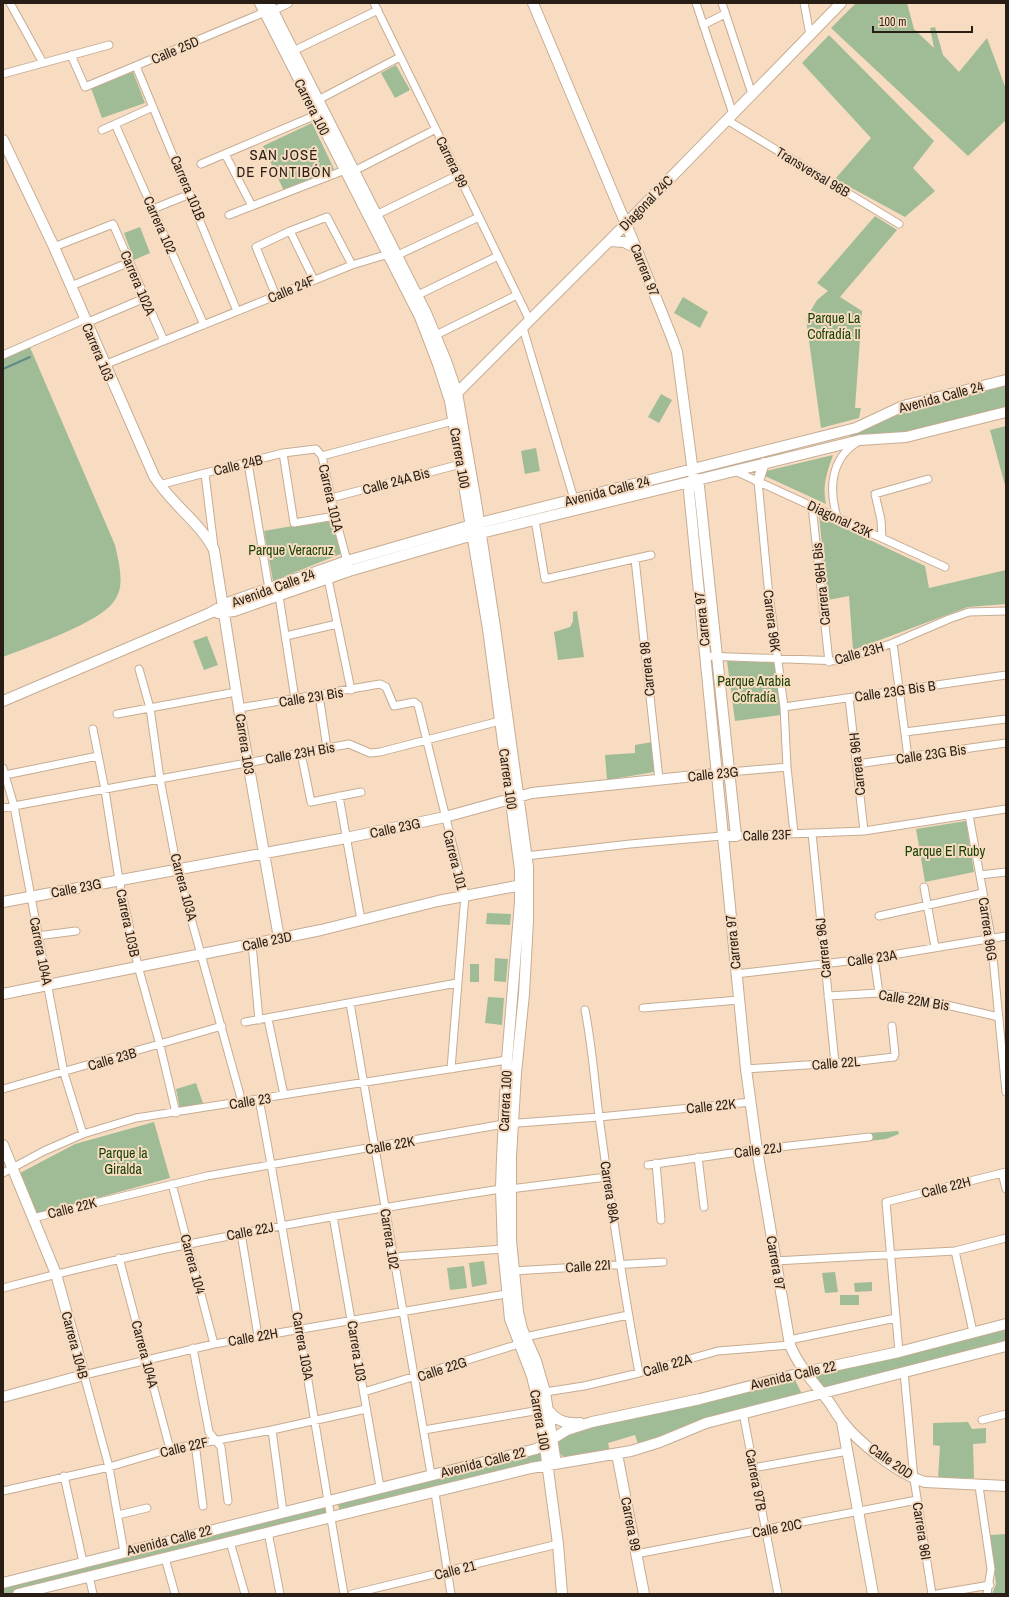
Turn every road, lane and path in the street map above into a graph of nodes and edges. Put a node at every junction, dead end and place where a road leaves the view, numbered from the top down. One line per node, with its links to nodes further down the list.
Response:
1 (10, 3): 17 (street)
2 (289, 3): 9 (street, Calle 25D)
3 (533, 3): 39 (street, Carrera 97)
4 (696, 3): 11 (street)
5 (722, 3): 10 (street)
6 (804, 3): 12 (street)
7 (841, 3): 12 (street, Diagonal 24C)
8 (376, 6): 14 (street); 16 (street, Carrera 99)
9 (267, 7): 14 (street, Carrera 100); 18 (street, Calle 25D)
10 (725, 14): 11 (street); 20 (street)
11 (703, 25): 24 (street)
12 (810, 35): 20 (street, Diagonal 24C)
13 (109, 45): 15 (street)
14 (289, 53): 21 (street, Carrera 100); 23 (street, Carrera 100)
15 (71, 55): 17 (street); 18 (street, Calle 25D)
16 (400, 57): 21 (street); 26 (street, Carrera 99)
17 (43, 63): 19 (street)
18 (136, 66): 22 (street, Carrera 101B)
19 (3, 74)
20 (752, 94): 24 (street, Diagonal 24C)
21 (318, 100): 31 (street, Carrera 100)
22 (153, 107): 25 (street); 33 (street, Carrera 101B)
23 (316, 114): 29 (street); 31 (street, Carrera 100)
24 (730, 117): 39 (street, Diagonal 24C); 40 (street, Transversal 96B)
25 (115, 124): 27 (street); 35 (street, Carrera 102)
26 (436, 129): 31 (street); 32 (street, Carrera 99)
27 (102, 130)
28 (3, 140): 43 (street, Carrera 103)
29 (225, 154): 30 (street); 34 (street)
30 (201, 164)
31 (350, 170): 34 (street); 37 (street, Carrera 100); 45 (street, Carrera 100)
32 (458, 175): 37 (street); 38 (street, Carrera 99)
33 (190, 194): 35 (street); 55 (street, Carrera 101B)
34 (252, 206): 36 (street)
35 (153, 209): 58 (street, Carrera 102)
36 (229, 215)
37 (376, 215): 45 (street, Carrera 100)
38 (479, 217): 45 (street, Calle 24F); 46 (street, Carrera 99)
39 (626, 224): 42 (street, Diagonal 24C); 44 (street, Carrera 97)
40 (900, 224)
41 (290, 231): 48 (street); 49 (street); 52 (street)
42 (609, 241): 44 (street); 57 (street, Diagonal 24C)
43 (54, 247): 47 (street, Carrera 102A); 50 (street, Carrera 103)
44 (636, 248): 73 (street, Carrera 97)
45 (392, 254): 48 (street, Calle 24F); 53 (street, Carrera 100); 64 (street, Carrera 100)
46 (498, 256): 51 (street, Carrera 99); 53 (street)
47 (130, 262): 50 (street); 54 (street, Carrera 102A)
48 (352, 265): 49 (street, Calle 24F)
49 (314, 280): 52 (street, Calle 24F)
50 (70, 286): 56 (street, Carrera 103)
51 (517, 295): 57 (street, Carrera 99); 59 (street)
52 (276, 296): 55 (street, Calle 24F)
53 (418, 296): 59 (street, Carrera 100)
54 (145, 298): 56 (street); 60 (street, Carrera 102A)
55 (237, 311): 58 (street, Calle 24F)
56 (85, 321): 61 (street); 62 (street, Carrera 103)
57 (526, 324): 64 (street, Diagonal 24C); 81 (street, Carrera 99)
58 (204, 325): 60 (street, Calle 24F)
59 (436, 335): 64 (street, Carrera 100)
60 (164, 341): 62 (street, Calle 24F)
61 (3, 355)
62 (104, 365): 79 (street, Carrera 103)
63 (1006, 380): 73 (street, Avenida Calle 24)
64 (453, 397): 66 (street, Carrera 100); 86 (street, Carrera 100)
65 (1006, 412): 67 (street, Avenida Calle 24)
66 (453, 421): 69 (street, Calle 24B); 72 (street, Carrera 100)
67 (860, 440): 70 (street, Avenida Calle 24); 84 (street)
68 (283, 453): 69 (street, Calle 24B); 71 (street, Calle 24B); 83 (street)
69 (319, 453): 80 (street, Carrera 101A)
70 (764, 463): 74 (street, Avenida Calle 24); 78 (street)
71 (248, 464): 75 (street, Calle 24B); 94 (street)
72 (461, 464): 80 (street, Calle 24A Bis); 86 (street, Carrera 100)
73 (693, 469): 77 (street, Carrera 97); 81 (street, Avenida Calle 24)
74 (734, 470): 77 (street, Avenida Calle 24); 78 (street, Diagonal 23K)
75 (204, 474): 79 (street, Calle 24B); 88 (street, Carrera 103)
76 (928, 479): 87 (street)
77 (694, 480): 85 (street, Avenida Calle 24); 101 (street, Carrera 97); 102 (street, Carrera 97)
78 (758, 481): 82 (street, Diagonal 23K); 103 (street, Carrera 96K)
79 (159, 485): 88 (street, Carrera 103)
80 (331, 498): 83 (street, Carrera 101A)
81 (574, 499): 86 (street, Avenida Calle 24)
82 (812, 506): 84 (street, Diagonal 23K); 104 (street, Carrera 96H Bis)
83 (334, 516): 91 (street, Carrera 101A)
84 (837, 517): 87 (street, Diagonal 23K)
85 (535, 520): 86 (street, Avenida Calle 24); 90 (street)
86 (476, 529): 91 (street, Avenida Calle 24); 120 (street, Carrera 100); 140 (street, Carrera 100)
87 (882, 538): 92 (street, Diagonal 23K)
88 (214, 550): 96 (street, Carrera 103)
89 (651, 555): 90 (street)
90 (635, 559): 136 (street, Carrera 98)
91 (348, 566): 93 (street, Avenida Calle 24); 94 (street, Avenida Calle 24)
92 (945, 567)
93 (328, 579): 95 (street, Avenida Calle 24); 98 (street)
94 (269, 589): 96 (street, Avenida Calle 24)
95 (279, 596): 96 (street, Avenida Calle 24); 99 (street)
96 (224, 609): 109 (street, Carrera 103); 113 (street, Avenida Calle 24)
97 (1006, 611): 100 (street, Calle 23H)
98 (338, 624): 99 (street); 107 (street)
99 (286, 636): 112 (street)
100 (893, 643): 104 (street, Calle 23H); 108 (street)
101 (706, 656): 102 (street, Calle 23H); 134 (street, Carrera 97)
102 (717, 657): 103 (street, Calle 23H); 133 (street, Carrera 97)
103 (777, 660): 104 (street, Calle 23H); 115 (street, Carrera 96K)
104 (829, 662)
105 (139, 669): 116 (street, Carrera 103A)
106 (1006, 675): 108 (street, Calle 23G Bis B)
107 (351, 690): 110 (street, Calle 23I Bis); 114 (street, Calle 23I Bis)
108 (899, 691): 111 (street, Calle 23G Bis B); 122 (street)
109 (236, 692): 116 (street); 117 (street, Carrera 103)
110 (319, 695): 112 (street, Calle 23I Bis); 125 (street)
111 (850, 698): 115 (street, Calle 23G Bis B); 130 (street, Carrera 96H)
112 (295, 699): 117 (street, Calle 23I Bis)
113 (3, 701)
114 (416, 703): 123 (street, Carrera 101)
115 (784, 707): 131 (street, Carrera 96K)
116 (150, 708): 118 (street); 135 (street, Carrera 103A)
117 (239, 708): 129 (street, Carrera 103)
118 (118, 714)
119 (1006, 719): 122 (street)
120 (500, 721): 123 (street, Calle 23H Bis); 140 (street, Carrera 100)
121 (93, 729): 127 (street, Carrera 103B)
122 (905, 732): 128 (street)
123 (426, 739): 125 (street, Calle 23H Bis); 145 (street, Carrera 101)
124 (1006, 743): 128 (street, Calle 23G Bis)
125 (328, 748): 126 (street, Calle 23H Bis)
126 (301, 752): 129 (street, Calle 23H Bis); 139 (street)
127 (98, 756): 132 (street); 137 (street, Carrera 103B)
128 (908, 757): 130 (street, Calle 23G Bis)
129 (248, 762): 135 (street, Calle 23H Bis); 152 (street, Carrera 103)
130 (857, 764): 146 (street, Carrera 96H)
131 (787, 767): 133 (street, Calle 23G); 147 (street, Carrera 96K)
132 (4, 771): 141 (street, Carrera 104A)
133 (729, 772): 134 (street, Calle 23G); 150 (street, Carrera 97)
134 (717, 773): 136 (street, Calle 23G); 149 (street, Carrera 97)
135 (160, 779): 137 (street, Calle 23H Bis); 154 (street, Carrera 103A)
136 (659, 779): 140 (street, Calle 23G)
137 (105, 790): 141 (street, Calle 23H Bis); 157 (street, Carrera 103B)
138 (361, 792): 139 (street)
139 (339, 796): 151 (street)
140 (514, 798): 145 (street, Calle 23G); 153 (street, Carrera 100); 158 (street, Carrera 100)
141 (14, 806): 142 (street, Calle 23H Bis); 162 (street, Carrera 104A)
142 (3, 808)
143 (1006, 809): 144 (street, Calle 23F)
144 (969, 815): 146 (street, Calle 23F); 156 (street, Carrera 96G)
145 (445, 817): 151 (street, Calle 23G); 161 (street, Carrera 101)
146 (864, 831): 148 (street, Calle 23F)
147 (794, 833): 148 (street, Calle 23F); 150 (street, Calle 23F)
148 (812, 833): 176 (street, Carrera 96J)
149 (722, 836): 150 (street, Calle 23F); 153 (street, Calle 23F); 178 (street, Carrera 97)
150 (736, 836)
151 (346, 838): 152 (street, Calle 23G); 166 (street)
152 (264, 852): 154 (street, Calle 23G); 171 (street, Carrera 103)
153 (526, 856): 158 (street, Carrera 100)
154 (177, 868): 157 (street, Calle 23G); 174 (street, Carrera 103A)
155 (1006, 872): 156 (street)
156 (980, 875): 160 (street, Carrera 96G)
157 (119, 880): 162 (street, Calle 23G); 177 (street, Carrera 103B)
158 (525, 885): 161 (street, Calle 23D); 195 (street, Carrera 100); 210 (street, Carrera 100)
159 (924, 887): 164 (street)
160 (983, 893): 164 (street); 170 (street, Carrera 96G)
161 (464, 895): 166 (street, Calle 23D); 179 (street, Carrera 101)
162 (30, 897): 163 (street, Calle 23G); 168 (street, Carrera 104A)
163 (3, 902)
164 (928, 906): 165 (street); 173 (street)
165 (879, 916)
166 (361, 920): 171 (street, Calle 23D)
167 (76, 931): 168 (street)
168 (37, 936): 180 (street, Carrera 104A)
169 (1006, 936): 170 (street, Calle 23A)
170 (991, 937): 173 (street, Calle 23A); 188 (street, Carrera 96G)
171 (279, 938): 172 (street, Calle 23D)
172 (252, 944): 174 (street, Calle 23D); 190 (street)
173 (935, 947): 175 (street, Calle 23A)
174 (201, 954): 177 (street, Calle 23D); 192 (street, Carrera 103A)
175 (874, 958): 176 (street, Calle 23A); 181 (street)
176 (825, 964): 178 (street, Calle 23A); 183 (street, Carrera 96J)
177 (138, 966): 180 (street, Calle 23D); 194 (street, Carrera 103B)
178 (736, 974): 184 (street, Carrera 97)
179 (457, 983): 185 (street); 198 (street, Carrera 101)
180 (48, 985): 182 (street, Calle 23D); 200 (street, Carrera 104A)
181 (879, 993): 183 (street, Calle 22M Bis); 188 (street, Calle 22M Bis)
182 (3, 994)
183 (828, 996): 196 (street, Carrera 96J)
184 (739, 1000): 186 (street); 199 (street, Carrera 97)
185 (350, 1003): 189 (street); 201 (street, Carrera 102)
186 (643, 1008)
187 (585, 1010): 209 (street, Carrera 98A)
188 (999, 1016): 197 (street, Carrera 96G)
189 (268, 1019): 190 (street); 204 (street)
190 (259, 1020): 191 (street)
191 (245, 1022)
192 (222, 1026): 194 (street, Calle 23B); 206 (street, Carrera 103A)
193 (892, 1026): 196 (street, Calle 22L)
194 (160, 1044): 200 (street, Calle 23B); 208 (street, Carrera 103B)
195 (507, 1060): 198 (street, Calle 23); 210 (street, Carrera 100)
196 (835, 1063): 199 (street, Calle 22L)
197 (1005, 1065): 203 (street, Carrera 96G)
198 (451, 1069): 201 (street, Calle 23)
199 (746, 1069): 207 (street, Carrera 97)
200 (64, 1073): 202 (street, Calle 23B); 211 (street, Carrera 104A)
201 (364, 1082): 204 (street, Calle 23); 214 (street, Carrera 102)
202 (3, 1089)
203 (1006, 1092)
204 (284, 1095): 205 (street, Calle 23)
205 (259, 1099): 206 (street, Calle 23); 218 (street, Carrera 103A)
206 (242, 1102): 208 (street, Calle 23)
207 (751, 1102): 209 (street, Calle 22K); 215 (street, Carrera 97)
208 (176, 1113): 211 (street, Calle 23)
209 (599, 1117): 210 (street, Calle 22K); 223 (street, Carrera 98A)
210 (508, 1123): 214 (street, Calle 22K); 226 (street, Carrera 100)
211 (83, 1134): 220 (street, Calle 23)
212 (868, 1137): 215 (street, Calle 22J)
213 (3, 1145): 220 (street, Carrera 104B)
214 (375, 1147): 218 (street, Calle 22K); 228 (street, Carrera 102)
215 (757, 1150): 216 (street, Calle 22J); 241 (street, Carrera 97)
216 (698, 1157): 217 (street, Calle 22J); 227 (street)
217 (656, 1163): 219 (street, Calle 22J); 231 (street)
218 (271, 1164): 224 (street, Calle 22K); 232 (street, Carrera 103A)
219 (648, 1165)
220 (13, 1168): 222 (street, Calle 23); 230 (street, Carrera 104B)
221 (1004, 1172): 225 (street); 238 (street, Calle 22H)
222 (3, 1173)
223 (607, 1177): 226 (street, Calle 22J); 243 (street, Carrera 98A)
224 (172, 1184): 230 (street, Calle 22K); 235 (street, Carrera 104)
225 (1006, 1187)
226 (505, 1189): 228 (street, Calle 22J); 236 (street, Carrera 100); 244 (street, Carrera 100)
227 (704, 1207)
228 (386, 1208): 229 (street, Calle 22J); 239 (street, Carrera 102)
229 (333, 1216): 232 (street, Calle 22J); 251 (street, Carrera 103)
230 (33, 1218): 245 (street, Carrera 104B)
231 (661, 1220)
232 (282, 1225): 233 (street, Calle 22J); 253 (street, Carrera 103A)
233 (241, 1233): 235 (street, Calle 22J); 255 (street)
234 (1006, 1238): 237 (street)
235 (188, 1243): 240 (street, Calle 22J); 258 (street, Carrera 104)
236 (503, 1249): 239 (street); 247 (street, Carrera 100)
237 (955, 1251): 238 (street); 254 (street)
238 (890, 1255): 241 (street); 250 (street)
239 (393, 1257): 248 (street, Carrera 102)
240 (119, 1258): 245 (street, Calle 22J); 262 (street, Carrera 104A)
241 (775, 1261): 257 (street, Carrera 97)
242 (663, 1262): 243 (street, Calle 22I)
243 (621, 1264): 244 (street, Calle 22I); 249 (street, Carrera 98A)
244 (513, 1271): 256 (street, Carrera 100)
245 (56, 1274): 246 (street, Calle 22J); 266 (street, Carrera 104B)
246 (3, 1288)
247 (506, 1294): 248 (street, Calle 22H); 256 (street, Carrera 100)
248 (402, 1311): 251 (street, Calle 22H); 267 (street, Carrera 102)
249 (628, 1315): 256 (street, Calle 22G); 265 (street, Carrera 98A)
250 (896, 1318): 257 (street, Calle 22A); 261 (street)
251 (352, 1319): 253 (street, Calle 22H); 268 (street, Carrera 103)
252 (1006, 1324): 254 (street, Avenida Calle 22)
253 (300, 1328): 255 (street, Calle 22H); 276 (street, Carrera 103A)
254 (973, 1332): 261 (street, Avenida Calle 22)
255 (258, 1336): 258 (street, Calle 22H)
256 (522, 1341): 267 (street, Calle 22G); 269 (street, Carrera 100); 273 (street, Carrera 100)
257 (789, 1343): 263 (street, Carrera 97); 265 (street, Calle 22A)
258 (214, 1344): 260 (street, Calle 22H)
259 (1006, 1346): 264 (street, Avenida Calle 22)
260 (193, 1348): 262 (street, Calle 22H); 282 (street)
261 (899, 1352): 263 (street, Avenida Calle 22)
262 (146, 1359): 266 (street, Calle 22H); 285 (street, Carrera 104A)
263 (805, 1372): 270 (street, Carrera 97); 278 (street, Avenida Calle 22)
264 (904, 1372): 270 (street, Avenida Calle 22); 293 (street, Carrera 96I)
265 (639, 1373): 269 (street, Calle 22A)
266 (84, 1375): 271 (street, Calle 22H); 289 (street, Carrera 104B)
267 (414, 1378): 268 (street, Calle 22G); 281 (street, Carrera 102)
268 (364, 1392): 272 (street, Carrera 103)
269 (545, 1392): 273 (street, Carrera 100)
270 (822, 1394): 274 (street, Avenida Calle 22); 279 (street, Calle 20D)
271 (3, 1397)
272 (366, 1409): 276 (street, Calle 22F); 296 (street, Carrera 103)
273 (544, 1411): 278 (street); 281 (street); 283 (street, Carrera 100)
274 (742, 1413): 287 (street, Avenida Calle 22); 290 (street, Carrera 97B)
275 (1006, 1414): 277 (street)
276 (315, 1420): 280 (street, Calle 22F); 301 (street, Carrera 103A)
277 (982, 1420)
278 (592, 1422): 283 (street, Avenida Calle 22)
279 (842, 1422): 286 (street); 293 (street, Calle 20D)
280 (272, 1430): 282 (street, Calle 22F); 304 (street)
281 (424, 1430): 291 (street, Carrera 102)
282 (215, 1439): 284 (street, Calle 22F); 300 (street)
283 (549, 1442): 288 (street, Carrera 100); 291 (street, Avenida Calle 22)
284 (195, 1444): 285 (street, Calle 22F); 302 (street)
285 (170, 1449): 289 (street, Calle 22F)
286 (848, 1451): 290 (street); 305 (street)
287 (617, 1454): 288 (street, Avenida Calle 22); 313 (street, Carrera 99)
288 (552, 1464): 298 (street, Avenida Calle 22); 311 (street, Carrera 100)
289 (109, 1467): 292 (street, Calle 22F); 306 (street, Carrera 104B)
290 (753, 1468): 308 (street, Carrera 97B)
291 (431, 1474): 296 (street, Avenida Calle 22)
292 (64, 1476): 297 (street, Calle 22F); 315 (street)
293 (914, 1479): 294 (street, Calle 20D); 299 (street, Carrera 96I)
294 (979, 1486): 295 (street, Calle 20D); 319 (street)
295 (1006, 1486)
296 (380, 1487): 301 (street, Avenida Calle 22)
297 (3, 1491)
298 (434, 1493): 307 (street, Avenida Calle 22); 316 (street)
299 (917, 1500): 305 (street, Calle 20C); 332 (street, Carrera 96I)
300 (228, 1501)
301 (327, 1502): 304 (street, Avenida Calle 22); 307 (street, Carrera 103A)
302 (203, 1506)
303 (147, 1508): 306 (street)
304 (283, 1512): 312 (street, Avenida Calle 22)
305 (860, 1512): 308 (street, Calle 20C); 331 (street)
306 (118, 1516): 312 (street, Carrera 104B)
307 (331, 1517): 309 (street, Avenida Calle 22); 325 (street, Carrera 103A)
308 (765, 1530): 313 (street, Calle 20C); 330 (street, Carrera 97B)
309 (268, 1532): 310 (street, Avenida Calle 22); 324 (street)
310 (230, 1542): 314 (street, Avenida Calle 22); 323 (street)
311 (558, 1544): 316 (street, Calle 21); 328 (street, Carrera 100)
312 (124, 1552): 315 (street, Avenida Calle 22)
313 (636, 1554): 329 (street, Carrera 99)
314 (165, 1558): 317 (street, Avenida Calle 22); 322 (street)
315 (83, 1562): 318 (street, Avenida Calle 22)
316 (448, 1572): 326 (street, Calle 21); 327 (street)
317 (89, 1576): 320 (street, Avenida Calle 22); 321 (street)
318 (3, 1583)
319 (990, 1585): 333 (street); 334 (street)
320 (18, 1594)
321 (93, 1594)
322 (174, 1594)
323 (245, 1594)
324 (280, 1594)
325 (344, 1594)
326 (352, 1594)
327 (451, 1594)
328 (562, 1594)
329 (644, 1594)
330 (778, 1594)
331 (873, 1594)
332 (932, 1594)
333 (937, 1594)
334 (987, 1594)

